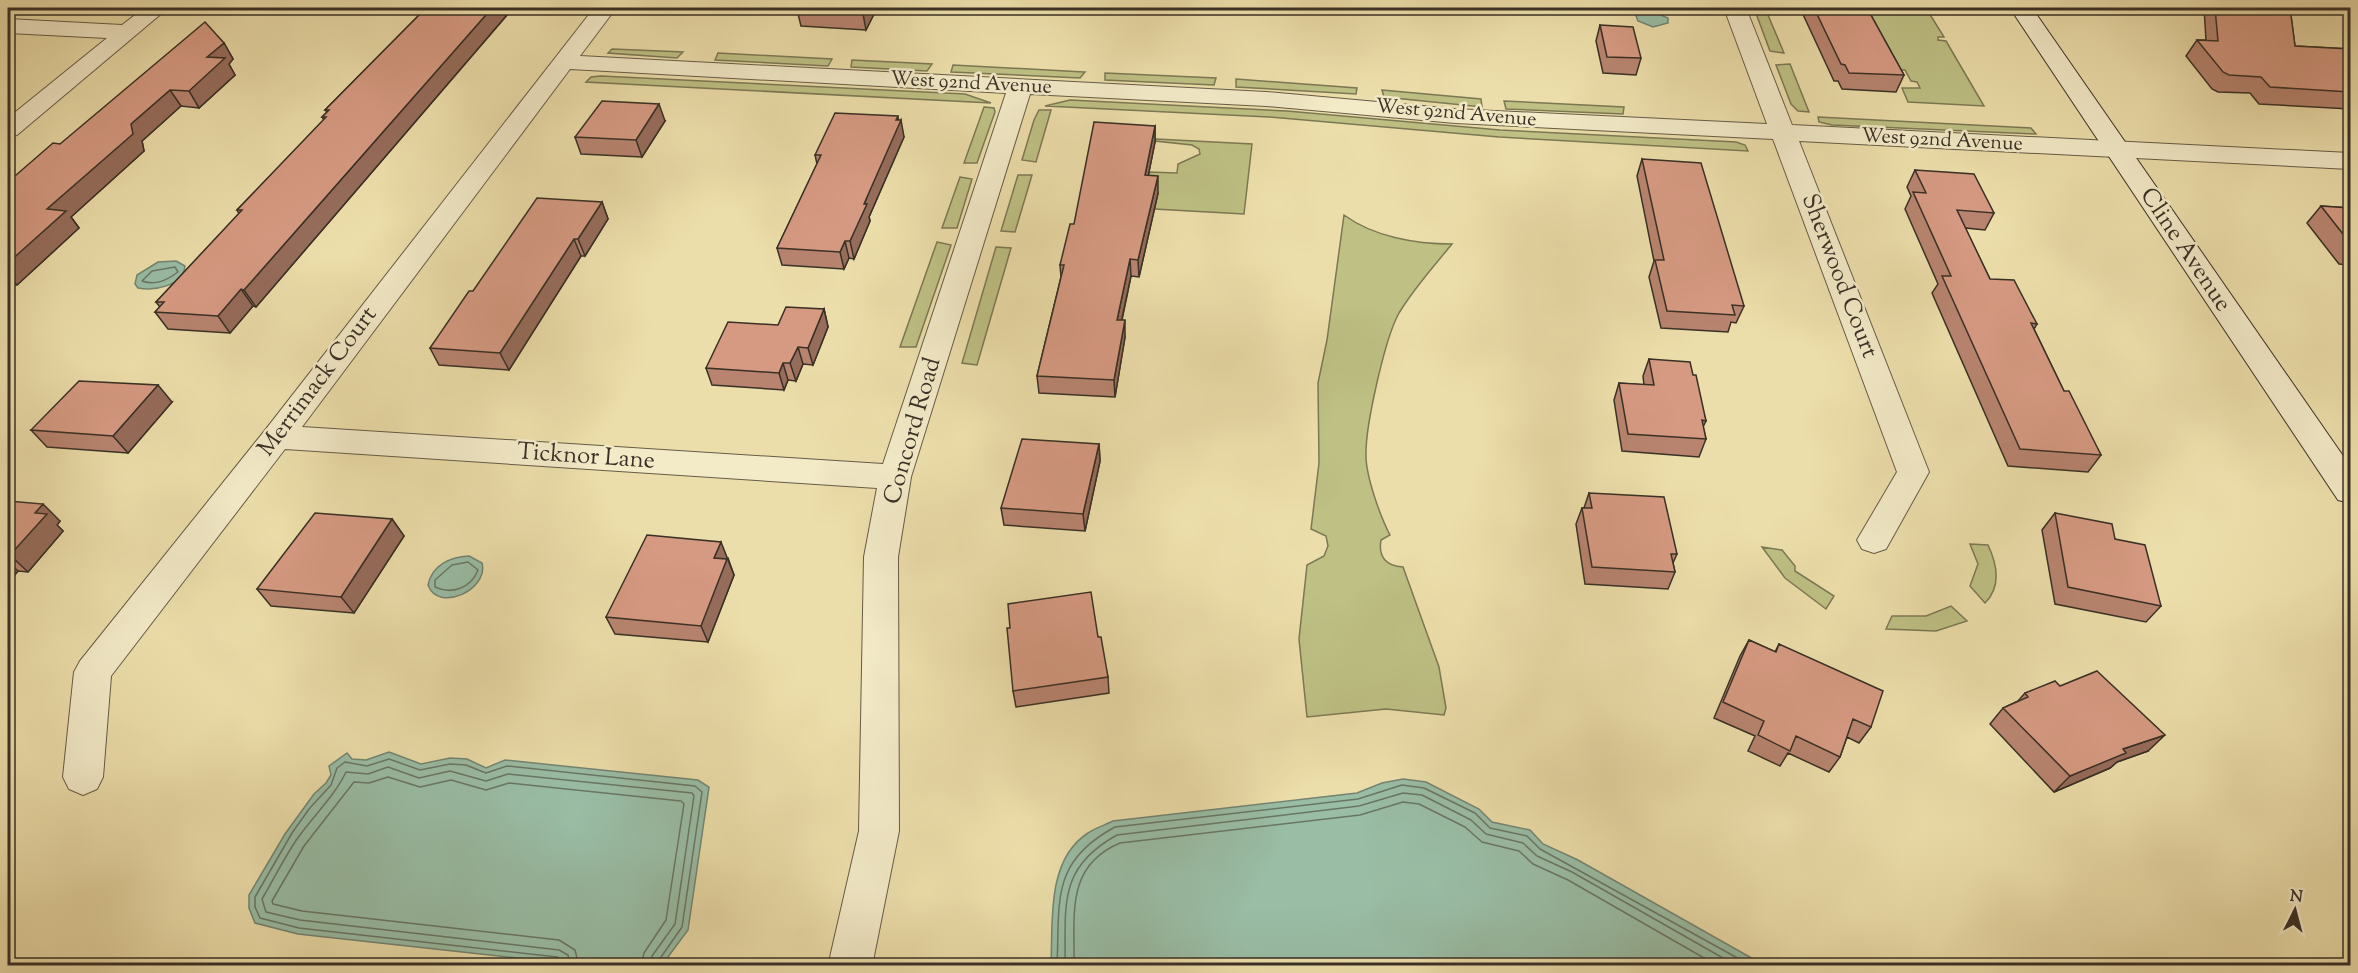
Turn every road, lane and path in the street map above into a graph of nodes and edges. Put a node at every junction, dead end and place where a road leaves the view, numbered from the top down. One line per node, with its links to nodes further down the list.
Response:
1 (605, 8): 7 (street, Merrimack Court)
2 (1735, 8): 10 (street, Sherwood Court)
3 (2021, 8): 11 (street, Cline Avenue)
4 (155, 9): 6 (street)
5 (8, 26): 6 (street)
6 (128, 32): 9 (street)
7 (562, 62): 8 (street, West 92nd Avenue); 13 (street, Merrimack Court)
8 (1020, 86): 10 (street, West 92nd Avenue); 14 (street, Concord Road)
9 (8, 130)
10 (1784, 133): 11 (street, West 92nd Avenue); 16 (street, Sherwood Court)
11 (2117, 150): 12 (street, West 92nd Avenue); 15 (street, Cline Avenue)
12 (2350, 161)
13 (277, 436): 14 (street, Ticknor Lane); 17 (street, Merrimack Court)
14 (895, 477): 18 (street, Concord Road)
15 (2350, 491)
16 (1874, 540)
17 (83, 777)
18 (850, 966)

